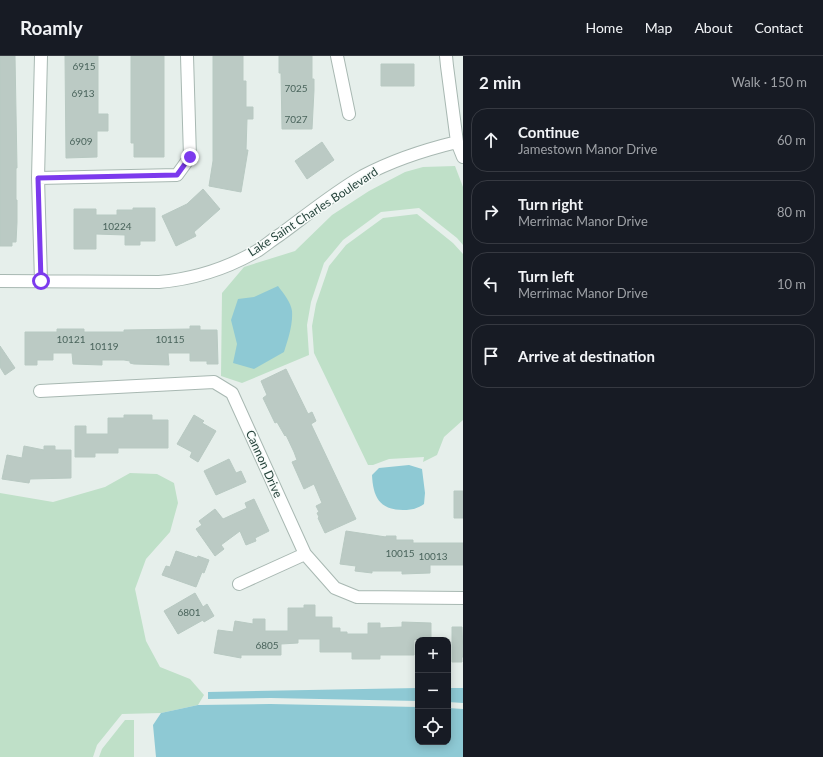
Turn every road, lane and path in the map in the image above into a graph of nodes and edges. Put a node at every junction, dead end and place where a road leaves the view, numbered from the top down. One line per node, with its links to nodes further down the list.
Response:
1 (41, 56): 8 (street)
2 (187, 56): 8 (street)
3 (337, 56): 5 (street)
4 (446, 56): 6 (street)
5 (349, 114)
6 (457, 142): 7 (street); 10 (street, Lake Saint Charles Boulevard)
7 (463, 157)
8 (38, 178): 10 (street)
9 (0, 281): 10 (street, Lake Saint Charles Boulevard)
10 (41, 281)
11 (40, 391): 12 (street, Cannon Drive)
12 (305, 554): 13 (street); 14 (street, Cannon Drive)
13 (239, 584)
14 (463, 598)

